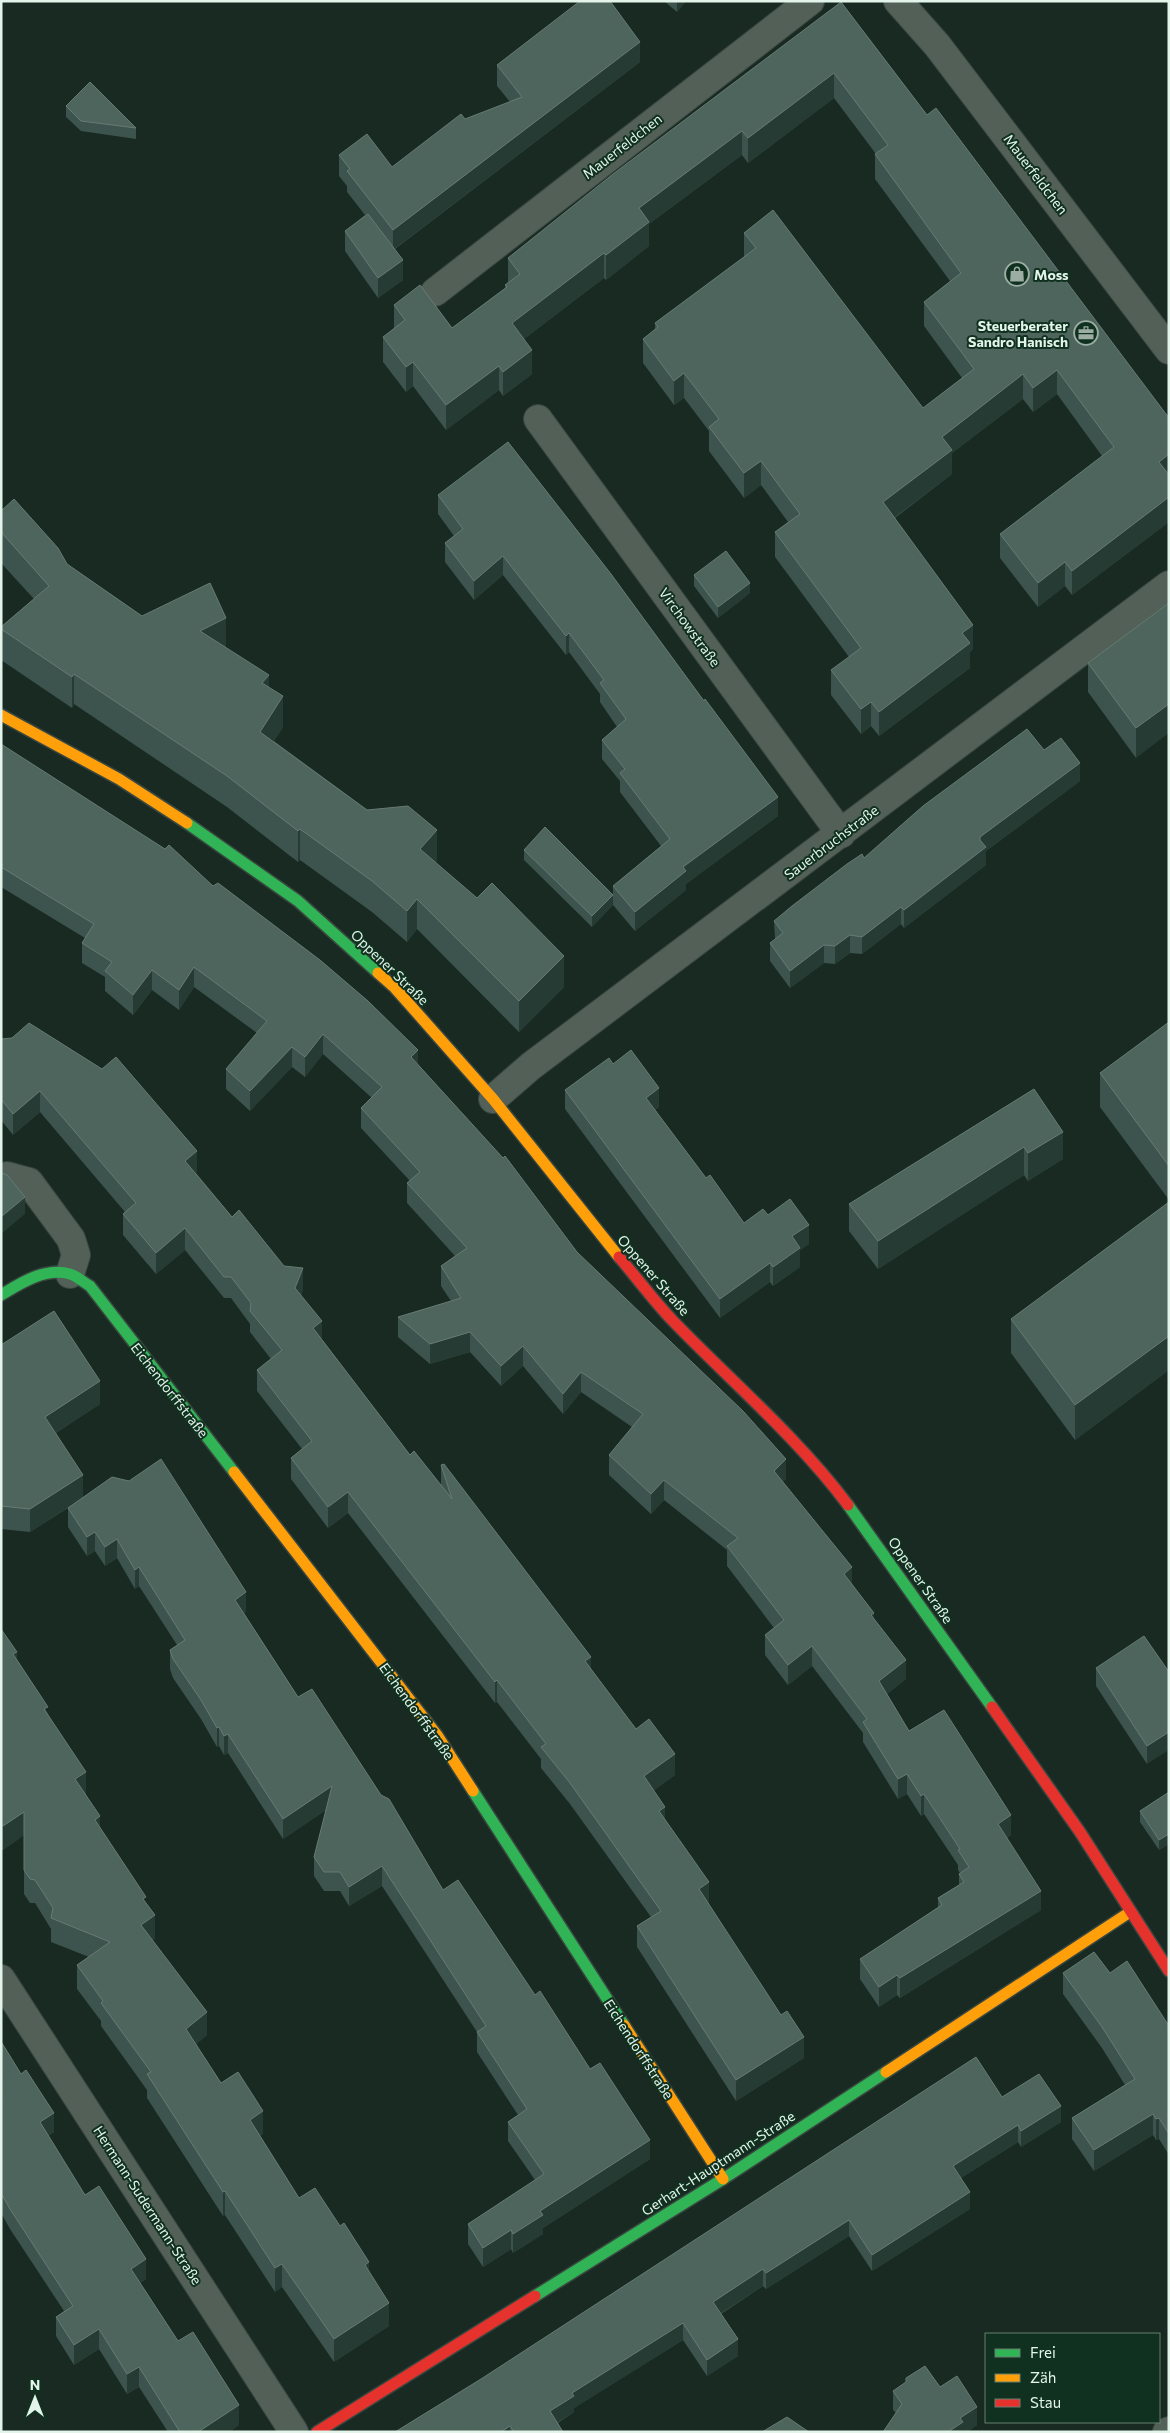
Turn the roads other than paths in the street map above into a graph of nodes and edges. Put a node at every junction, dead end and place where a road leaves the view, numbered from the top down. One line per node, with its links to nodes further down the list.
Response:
1 (810, 1): 3 (street, Mauerfeldchen)
2 (898, 1): 4 (street, Mauerfeldchen)
3 (435, 292)
4 (1169, 350)
5 (538, 419): 8 (street, Virchowstraße)
6 (1169, 585): 8 (street, Sauerbruchstraße)
7 (1, 715): 9 (street, Oppener Straße)
8 (841, 834): 9 (street, Sauerbruchstraße)
9 (493, 1099): 13 (street, Oppener Straße)
10 (7, 1176): 11 (street)
11 (70, 1274): 12 (street); 16 (street, Eichendorffstraße)
12 (1, 1295)
13 (1130, 1912): 14 (street, Oppener Straße); 16 (street, Gerhart-Hauptmann-Straße)
14 (1169, 1971)
15 (1, 1979): 17 (street, Hermann-Sudermann-Straße)
16 (723, 2179): 18 (street, Gerhart-Hauptmann-Straße)
17 (294, 2432)
18 (317, 2432)

